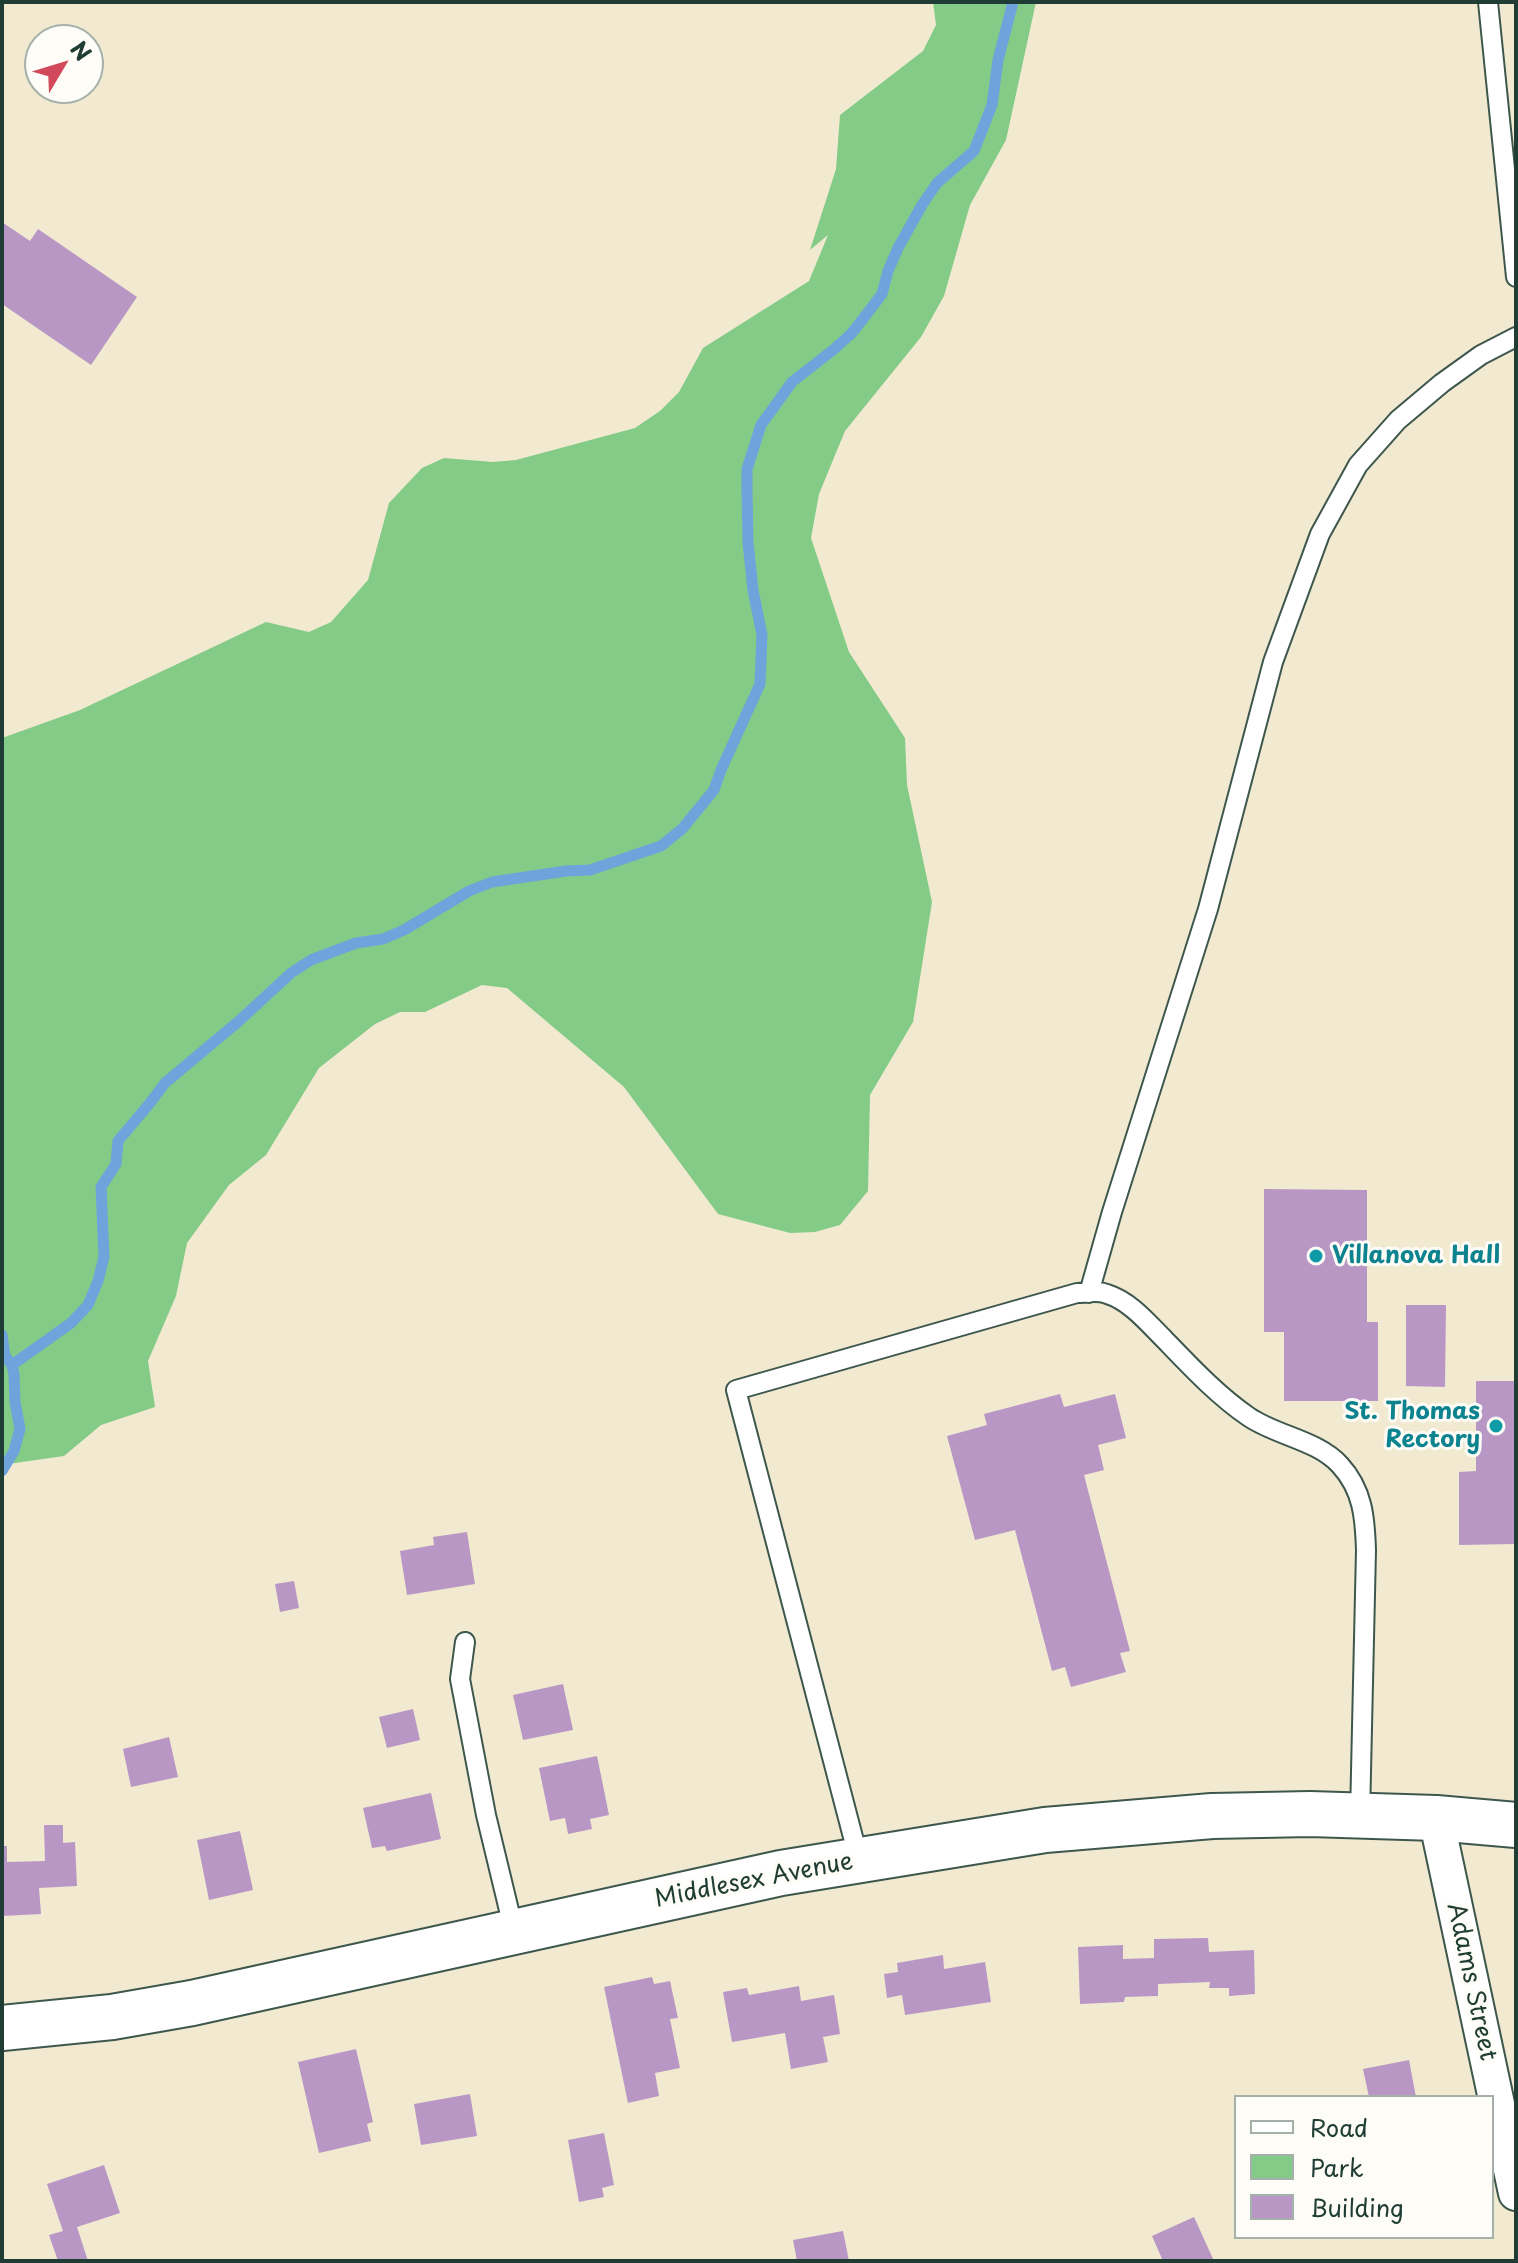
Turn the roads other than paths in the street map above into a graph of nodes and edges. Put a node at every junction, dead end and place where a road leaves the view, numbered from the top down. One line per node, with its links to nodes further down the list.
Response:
1 (1488, 2): 2 (lane)
2 (1516, 277)
3 (1516, 337): 4 (lane)
4 (1089, 1293): 6 (lane); 9 (lane)
5 (465, 1642): 10 (lane)
6 (1360, 1816): 7 (street, Middlesex Avenue); 9 (street, Middlesex Avenue)
7 (1436, 1818): 8 (street, Middlesex Avenue); 12 (street, Adams Street)
8 (1516, 1825)
9 (859, 1860): 10 (street, Middlesex Avenue)
10 (514, 1931): 11 (street, Middlesex Avenue)
11 (2, 2028)
12 (1516, 2193)

